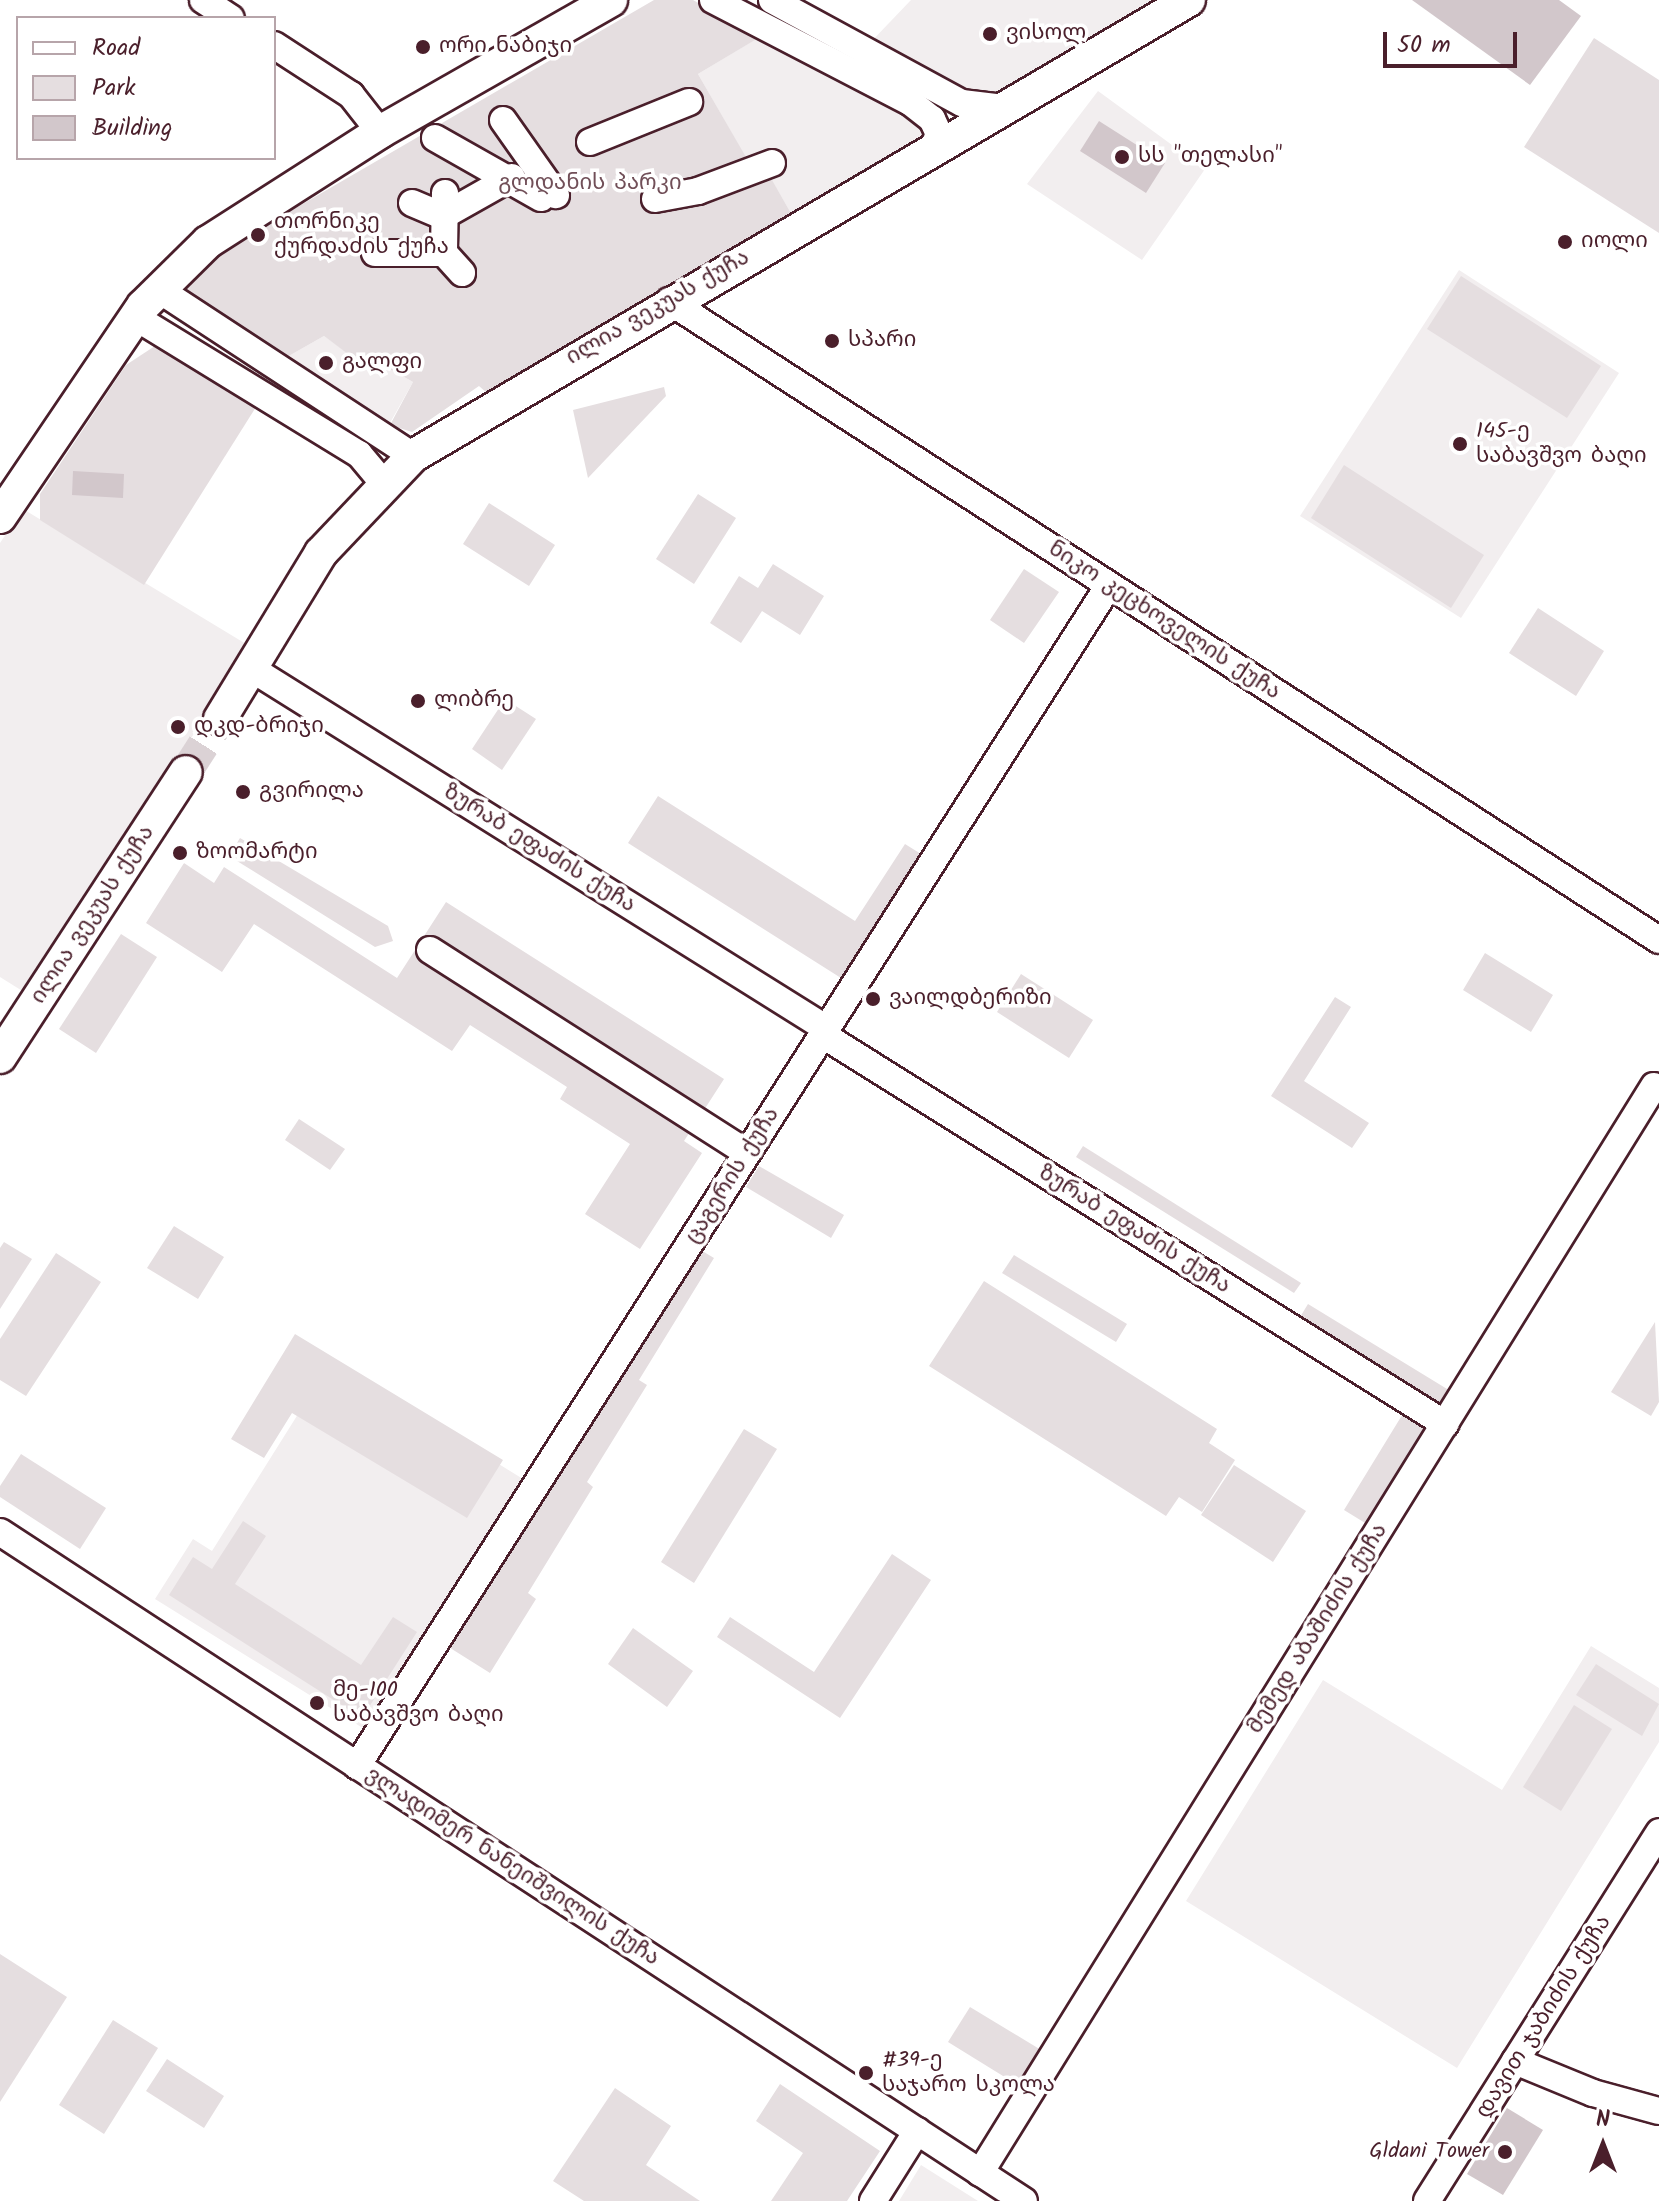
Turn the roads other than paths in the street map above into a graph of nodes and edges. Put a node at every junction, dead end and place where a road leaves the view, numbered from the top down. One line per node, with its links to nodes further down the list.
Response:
1 (203, 0): 6 (street)
2 (611, 0): 11 (main road)
3 (713, 0): 14 (street)
4 (772, 0): 9 (street)
5 (1189, 0): 9 (main road, ილია ვეკუას ქუჩა)
6 (228, 16)
7 (276, 46): 11 (street)
8 (689, 102): 13 (street)
9 (1004, 108): 14 (main road, ილია ვეკუას ქუჩა)
10 (503, 120): 16 (street)
11 (380, 132): 24 (main road)
12 (435, 138): 16 (street)
13 (590, 142)
14 (933, 148): 25 (main road, ილია ვეკუას ქუჩა)
15 (772, 163): 18 (street)
16 (528, 167): 17 (street); 20 (street)
17 (549, 197)
18 (655, 199)
19 (412, 203): 20 (street)
20 (444, 205): 22 (street)
21 (375, 253): 22 (street)
22 (444, 253): 23 (street)
23 (462, 273)
24 (158, 289): 26 (main road); 27 (street)
25 (669, 301): 27 (main road, ილია ვეკუას ქუჩა); 30 (street, ნიკო კეცხოველის ქუჩა)
26 (135, 317): 28 (street); 29 (main road)
27 (413, 456): 28 (main road, ილია ვეკუას ქუჩა)
28 (383, 483): 31 (main road, ილია ვეკუას ქუჩა)
29 (0, 517)
30 (1109, 585): 34 (street, ნიკო კეცხოველის ქუჩა); 36 (street, ცაგერის ქუჩა)
31 (252, 669): 32 (main road, ილია ვეკუას ქუჩა); 36 (street, ზურაბ ეფაძის ქუჩა)
32 (220, 719)
33 (186, 772): 37 (main road, ილია ვეკუას ქუჩა)
34 (1659, 940)
35 (430, 950): 39 (street)
36 (825, 1032): 39 (street, ცაგერის ქუჩა); 40 (street, ზურაბ ეფაძის ქუჩა)
37 (0, 1057)
38 (1654, 1086): 40 (street, მემედ აბაშიძის ქუჩა)
39 (747, 1153): 42 (street, ცაგერის ქუჩა)
40 (1445, 1424): 47 (street, მემედ აბაშიძის ქუჩა)
41 (0, 1532): 42 (street, ვლადიმერ ნანეიშვილის ქუჩა)
42 (357, 1766): 46 (street, ვლადიმერ ნანეიშვილის ქუჩა)
43 (1659, 1832): 44 (street, დავით ჯაბიძის ქუჩა)
44 (1515, 2061): 45 (street); 50 (street, დავით ჯაბიძის ქუჩა)
45 (1659, 2111)
46 (917, 2131): 47 (street, ვლადიმერ ნანეიშვილის ქუჩა); 48 (street)
47 (980, 2173): 49 (street, ვლადიმერ ნანეიშვილის ქუჩა)
48 (873, 2201)
49 (1024, 2201)
50 (1427, 2201)

